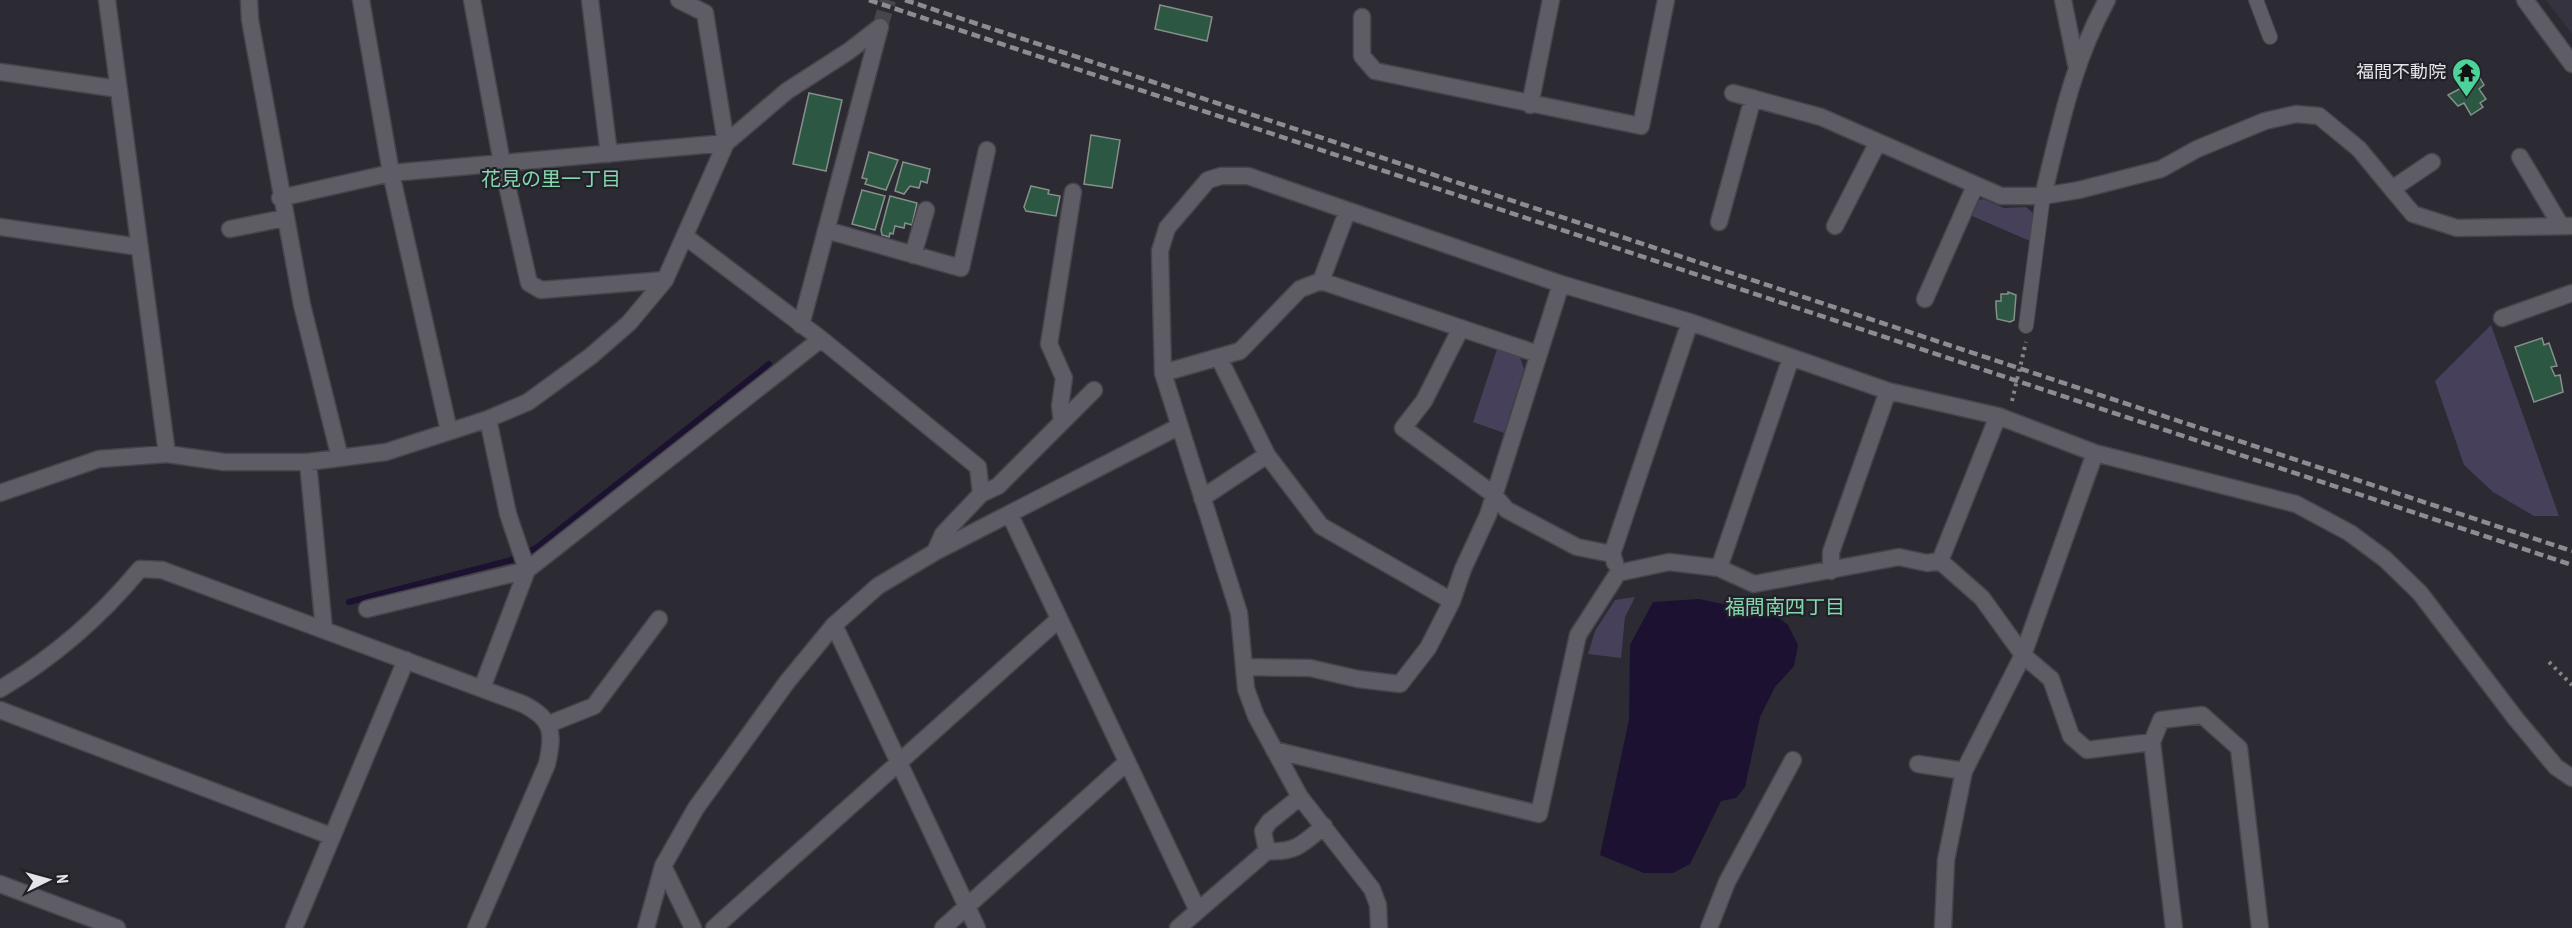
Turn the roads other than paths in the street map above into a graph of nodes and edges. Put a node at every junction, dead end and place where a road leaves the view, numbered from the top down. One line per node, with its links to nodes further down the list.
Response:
1 (107, 0): 18 (street)
2 (249, 0): 34 (street)
3 (361, 0): 29 (street)
4 (472, 0): 28 (street)
5 (590, 0): 25 (street)
6 (679, 0): 23 (street)
7 (1551, 0): 21 (street)
8 (1666, 0): 21 (street)
9 (2063, 0): 16 (street)
10 (2107, 0): 16 (street)
11 (2256, 0): 14 (lane)
12 (2525, 0): 15 (street)
13 (1362, 17): 21 (street)
14 (2270, 37)
15 (2572, 64)
16 (2076, 65): 33 (street)
17 (0, 72): 18 (street)
18 (119, 89): 45 (street)
19 (1733, 93): 20 (street)
20 (1753, 98): 22 (street); 38 (street)
21 (1530, 105)
22 (1878, 142): 30 (street); 39 (street)
23 (726, 143): 25 (street); 43 (street); 44 (street)
24 (987, 150): 46 (street)
25 (609, 154): 28 (street)
26 (2520, 157): 40 (street)
27 (2432, 162): 31 (street)
28 (502, 163): 29 (street); 47 (street)
29 (392, 173): 34 (street); 68 (street)
30 (1975, 186): 33 (street); 51 (street)
31 (2392, 189): 33 (street); 40 (street)
32 (1073, 192): 66 (street)
33 (2043, 196): 55 (lane)
34 (280, 198): 37 (street)
35 (926, 210): 46 (street)
36 (1347, 212): 48 (street); 49 (street); 61 (street)
37 (285, 218): 42 (street); 72 (street)
38 (1719, 222)
39 (1835, 226)
40 (2566, 226)
41 (0, 227): 45 (street)
42 (230, 229)
43 (826, 230): 46 (street); 54 (street)
44 (686, 237): 47 (street); 54 (street)
45 (139, 247): 70 (street)
46 (914, 255)
47 (665, 280): 65 (street)
48 (1321, 281): 56 (street); 59 (street)
49 (1561, 284): 53 (street); 58 (street)
50 (2572, 293): 52 (street)
51 (1925, 299)
52 (2502, 318)
53 (1690, 322): 60 (street); 80 (street)
54 (801, 325): 57 (street)
55 (2026, 326)
56 (1461, 328): 58 (street); 76 (street)
57 (821, 339): 75 (street); 83 (street)
58 (1538, 354): 76 (street)
59 (1219, 358): 61 (street); 71 (street)
60 (1791, 358): 63 (street); 82 (street)
61 (1162, 373): 67 (street)
62 (1094, 390): 66 (street)
63 (1888, 391): 64 (street); 84 (street)
64 (1998, 416): 69 (street); 81 (street)
65 (488, 419): 68 (street); 83 (street)
66 (1062, 422): 75 (street)
67 (1180, 426): 77 (street); 78 (street)
68 (449, 431): 72 (street)
69 (2095, 453): 92 (street); 106 (street)
70 (167, 454): 73 (street); 74 (street)
71 (1267, 455): 77 (street); 86 (street)
72 (340, 458): 73 (street)
73 (308, 462): 91 (street)
74 (1, 488)
75 (981, 494): 79 (street)
76 (1493, 494): 80 (street); 86 (street)
77 (1202, 498): 94 (street)
78 (1010, 515): 79 (street); 89 (street)
79 (934, 552): 90 (street)
80 (1612, 554): 85 (street)
81 (1940, 561): 84 (street); 92 (street)
82 (1719, 568): 84 (street); 85 (street)
83 (527, 570): 87 (street); 95 (street)
84 (1831, 572)
85 (1618, 573): 100 (street)
86 (1452, 601): 94 (street)
87 (367, 609)
88 (658, 619): 98 (street)
89 (1059, 619): 102 (street); 103 (street)
90 (834, 625): 102 (street); 111 (street)
91 (324, 630): 93 (street); 96 (street)
92 (2023, 655): 99 (street); 105 (street)
93 (406, 660): 95 (street); 109 (street)
94 (1244, 667): 100 (street)
95 (482, 688): 98 (street)
96 (0, 689)
97 (0, 710): 109 (street)
98 (549, 724): 117 (street)
99 (2152, 742): 127 (street); 128 (street)
100 (1274, 750): 107 (street)
101 (1793, 760): 125 (street)
102 (898, 762): 113 (street); 120 (street)
103 (1127, 762): 113 (street); 114 (street)
104 (1918, 764): 105 (street)
105 (1964, 771): 126 (street)
106 (2572, 778)
107 (1300, 797): 108 (street); 110 (street)
108 (1324, 826): 110 (street); 124 (street)
109 (331, 836): 116 (street)
110 (1267, 851): 114 (street)
111 (663, 867): 118 (street); 119 (street)
112 (0, 884): 115 (street)
113 (967, 906): 121 (street); 122 (street)
114 (1198, 910): 123 (street)
115 (115, 928)
116 (294, 928)
117 (476, 928)
118 (646, 928)
119 (693, 928)
120 (714, 928)
121 (943, 928)
122 (977, 928)
123 (1178, 928)
124 (1379, 928)
125 (1709, 928)
126 (1943, 928)
127 (2174, 928)
128 (2260, 928)

